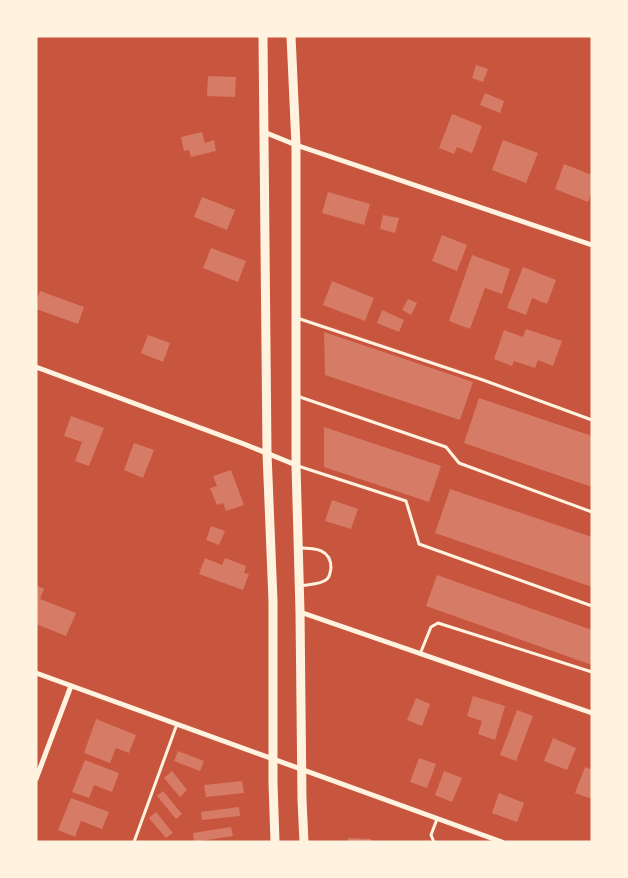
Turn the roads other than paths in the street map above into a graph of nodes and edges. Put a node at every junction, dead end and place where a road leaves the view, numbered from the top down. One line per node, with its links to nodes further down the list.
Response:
1 (263, 36): 3 (street)
2 (291, 36): 4 (street)
3 (264, 132): 4 (street); 10 (street)
4 (296, 145): 5 (street); 6 (street)
5 (592, 245)
6 (296, 318): 8 (street); 9 (lane)
7 (36, 367): 10 (street)
8 (296, 396): 11 (street); 12 (lane)
9 (592, 420)
10 (267, 453): 11 (street); 23 (street)
11 (296, 466): 13 (street); 15 (lane)
12 (592, 512)
13 (298, 548): 14 (street); 14 (lane)
14 (299, 586): 16 (street)
15 (592, 606)
16 (300, 612): 17 (street); 24 (street)
17 (420, 654): 18 (lane); 21 (street)
18 (592, 672)
19 (36, 673): 20 (street)
20 (70, 686): 22 (street); 25 (street)
21 (592, 713)
22 (177, 724): 23 (street); 27 (lane)
23 (273, 759): 24 (street); 28 (street)
24 (301, 770): 26 (street); 29 (street)
25 (36, 779)
26 (437, 819): 30 (lane); 31 (street)
27 (134, 842)
28 (276, 842)
29 (304, 842)
30 (434, 842)
31 (502, 842)

